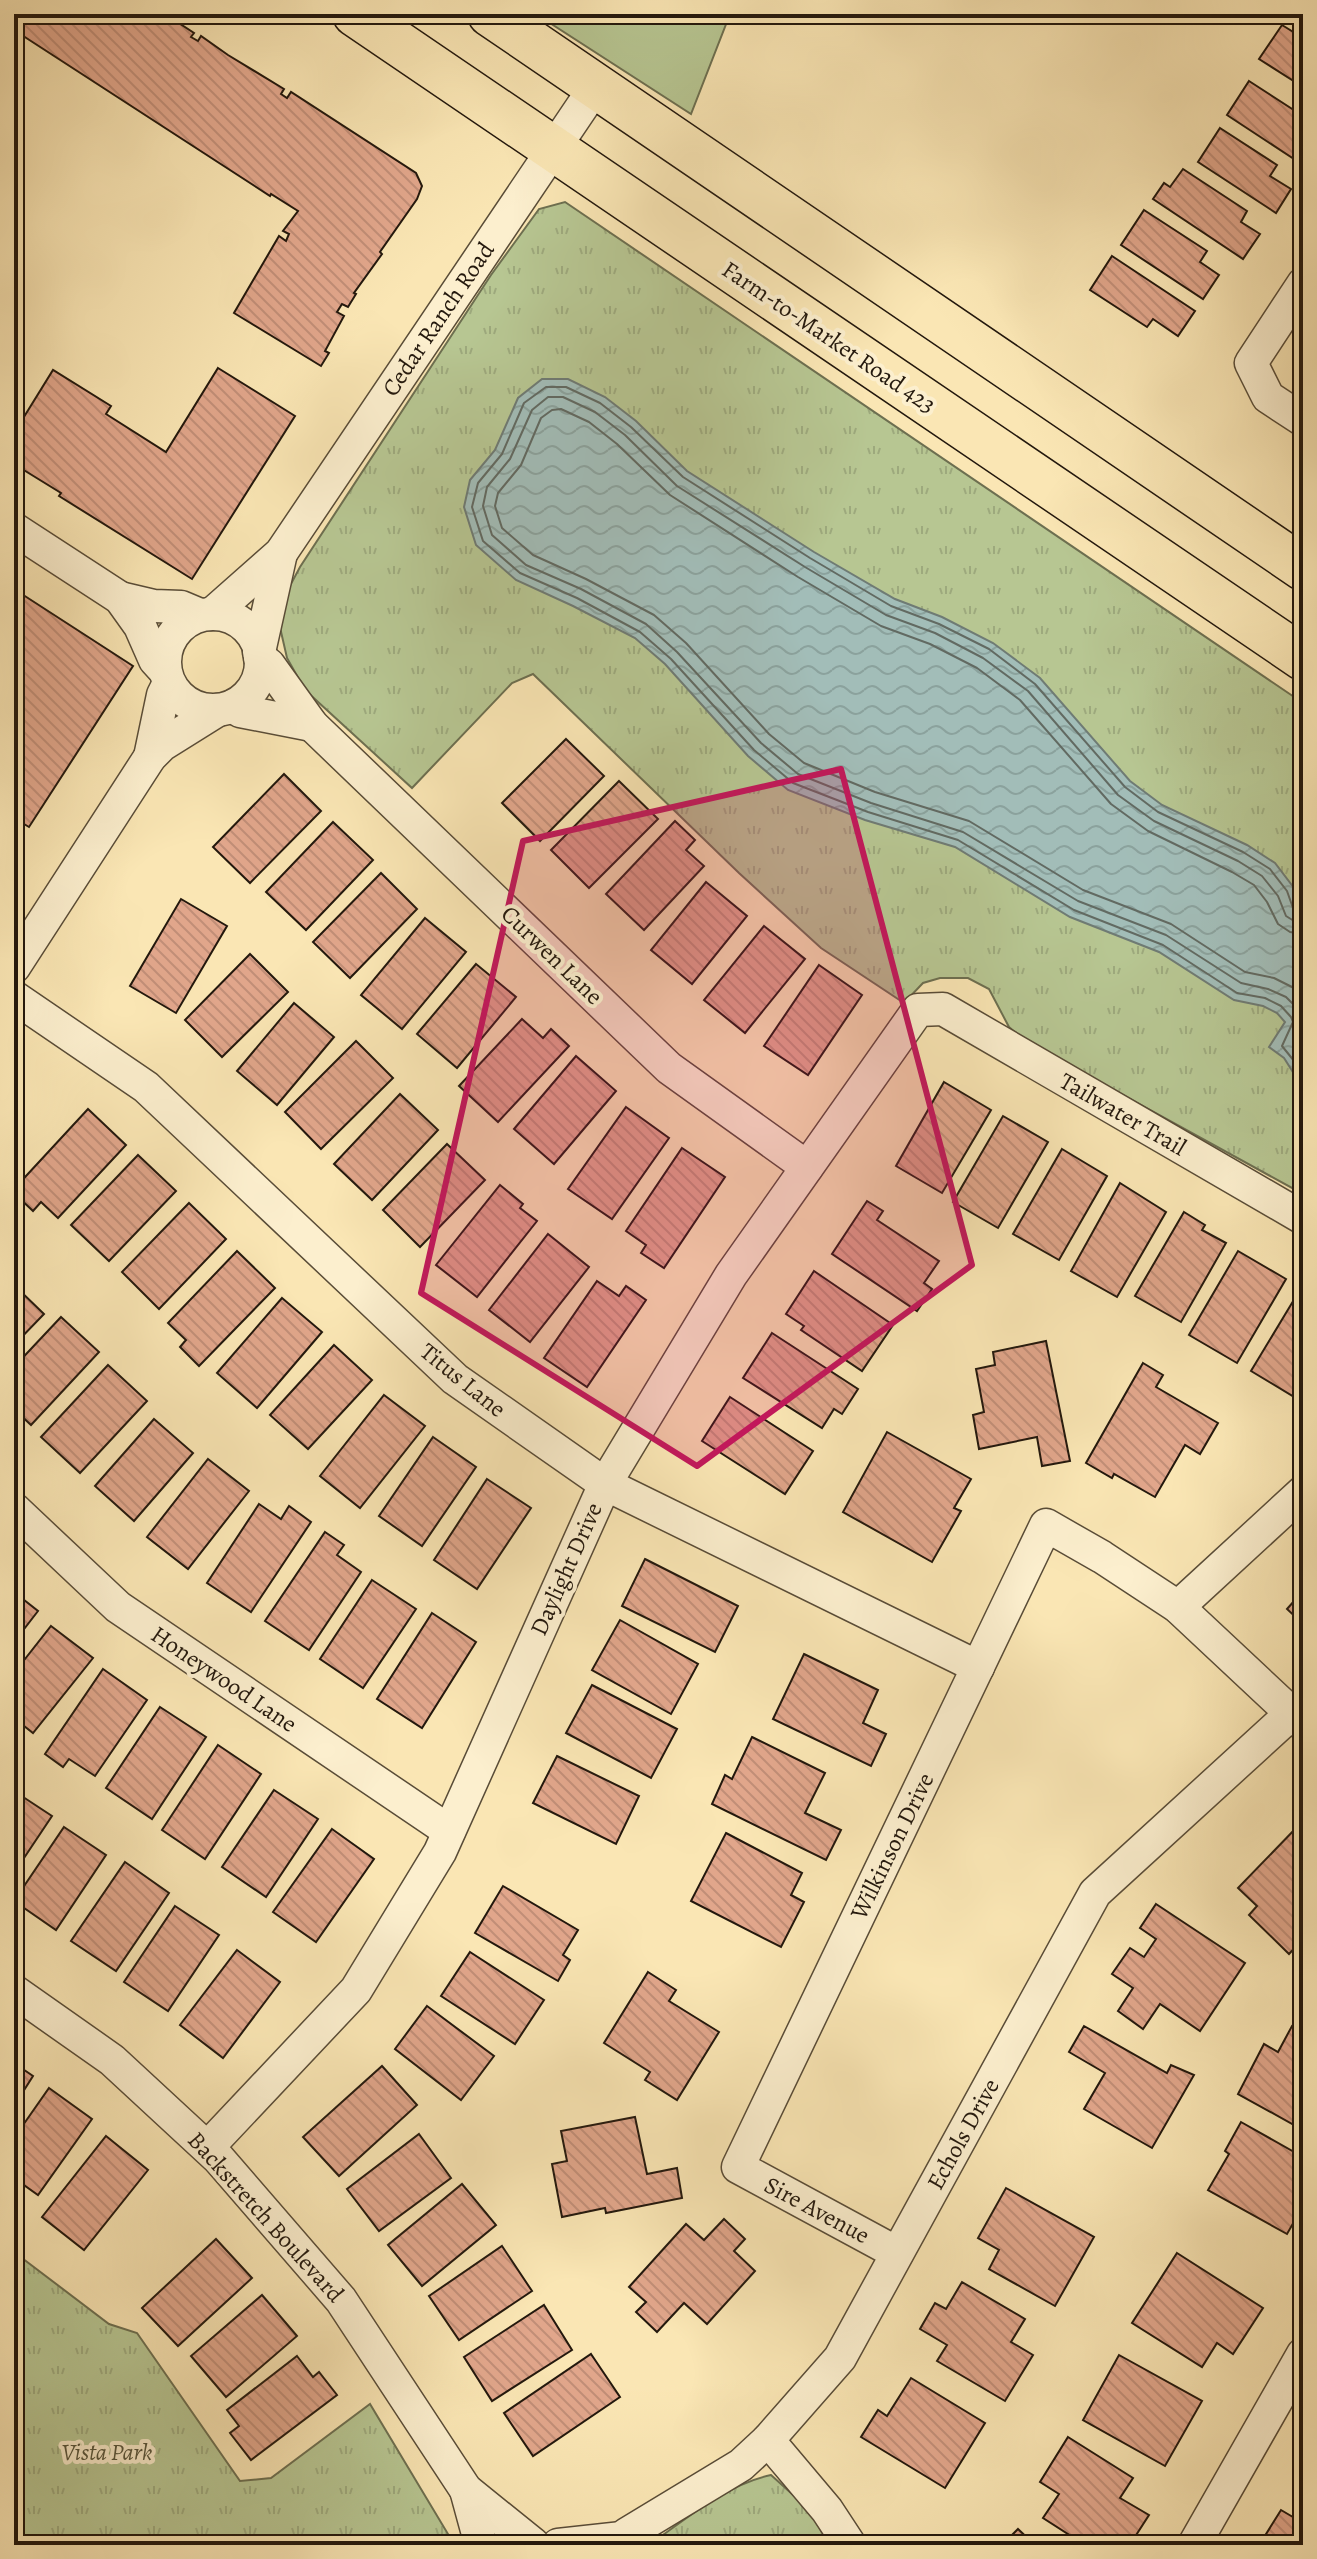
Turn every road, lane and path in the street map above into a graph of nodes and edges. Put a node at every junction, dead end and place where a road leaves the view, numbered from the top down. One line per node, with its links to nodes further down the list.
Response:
1 (355, 14): 4 (main road, Farm-to-Market Road 423)
2 (490, 14): 3 (main road)
3 (596, 86): 4 (street, Cedar Ranch Road); 9 (main road)
4 (553, 148): 8 (street, Cedar Ranch Road); 13 (main road, Farm-to-Market Road 423)
5 (1303, 284): 6 (street)
6 (1303, 420)
7 (14, 529): 10 (street)
8 (281, 553): 11 (street, Cedar Ranch Road); 12 (street, Cedar Ranch Road)
9 (1303, 568)
10 (120, 598): 11 (street); 14 (street)
11 (206, 615): 12 (street); 14 (street)
12 (260, 655): 15 (street); 16 (street, Curwen Lane)
13 (1303, 658)
14 (167, 677): 15 (street); 17 (street)
15 (225, 708): 16 (street); 17 (street)
16 (312, 725): 21 (street, Curwen Lane)
17 (150, 757): 18 (street)
18 (14, 967)
19 (14, 997): 23 (street, Titus Lane)
20 (943, 1009): 21 (street, Daylight Drive); 22 (street, Tailwater Trail)
21 (807, 1167): 23 (street, Daylight Drive)
22 (1303, 1218)
23 (605, 1484): 27 (street, Titus Lane); 29 (street, Daylight Drive)
24 (1303, 1492): 26 (street)
25 (14, 1509): 29 (street, Honeywood Lane)
26 (1178, 1607): 27 (street, Wilkinson Drive); 28 (street)
27 (978, 1667): 32 (street, Wilkinson Drive)
28 (1297, 1719): 33 (street, Echols Drive)
29 (449, 1831): 31 (street, Daylight Drive)
30 (14, 1991): 31 (street, Backstretch Boulevard)
31 (208, 2147): 36 (street, Backstretch Boulevard)
32 (738, 2167): 33 (street, Sire Avenue)
33 (897, 2253): 35 (street, Echols Drive)
34 (1303, 2354): 43 (street)
35 (768, 2440): 37 (street, Echols Drive); 42 (street)
36 (466, 2490): 38 (street, Backstretch Boulevard); 40 (street, Backstretch Boulevard)
37 (620, 2541): 41 (street, Echols Drive)
38 (481, 2545)
39 (527, 2545): 40 (street)
40 (535, 2545)
41 (558, 2545)
42 (850, 2545)
43 (1194, 2545)

